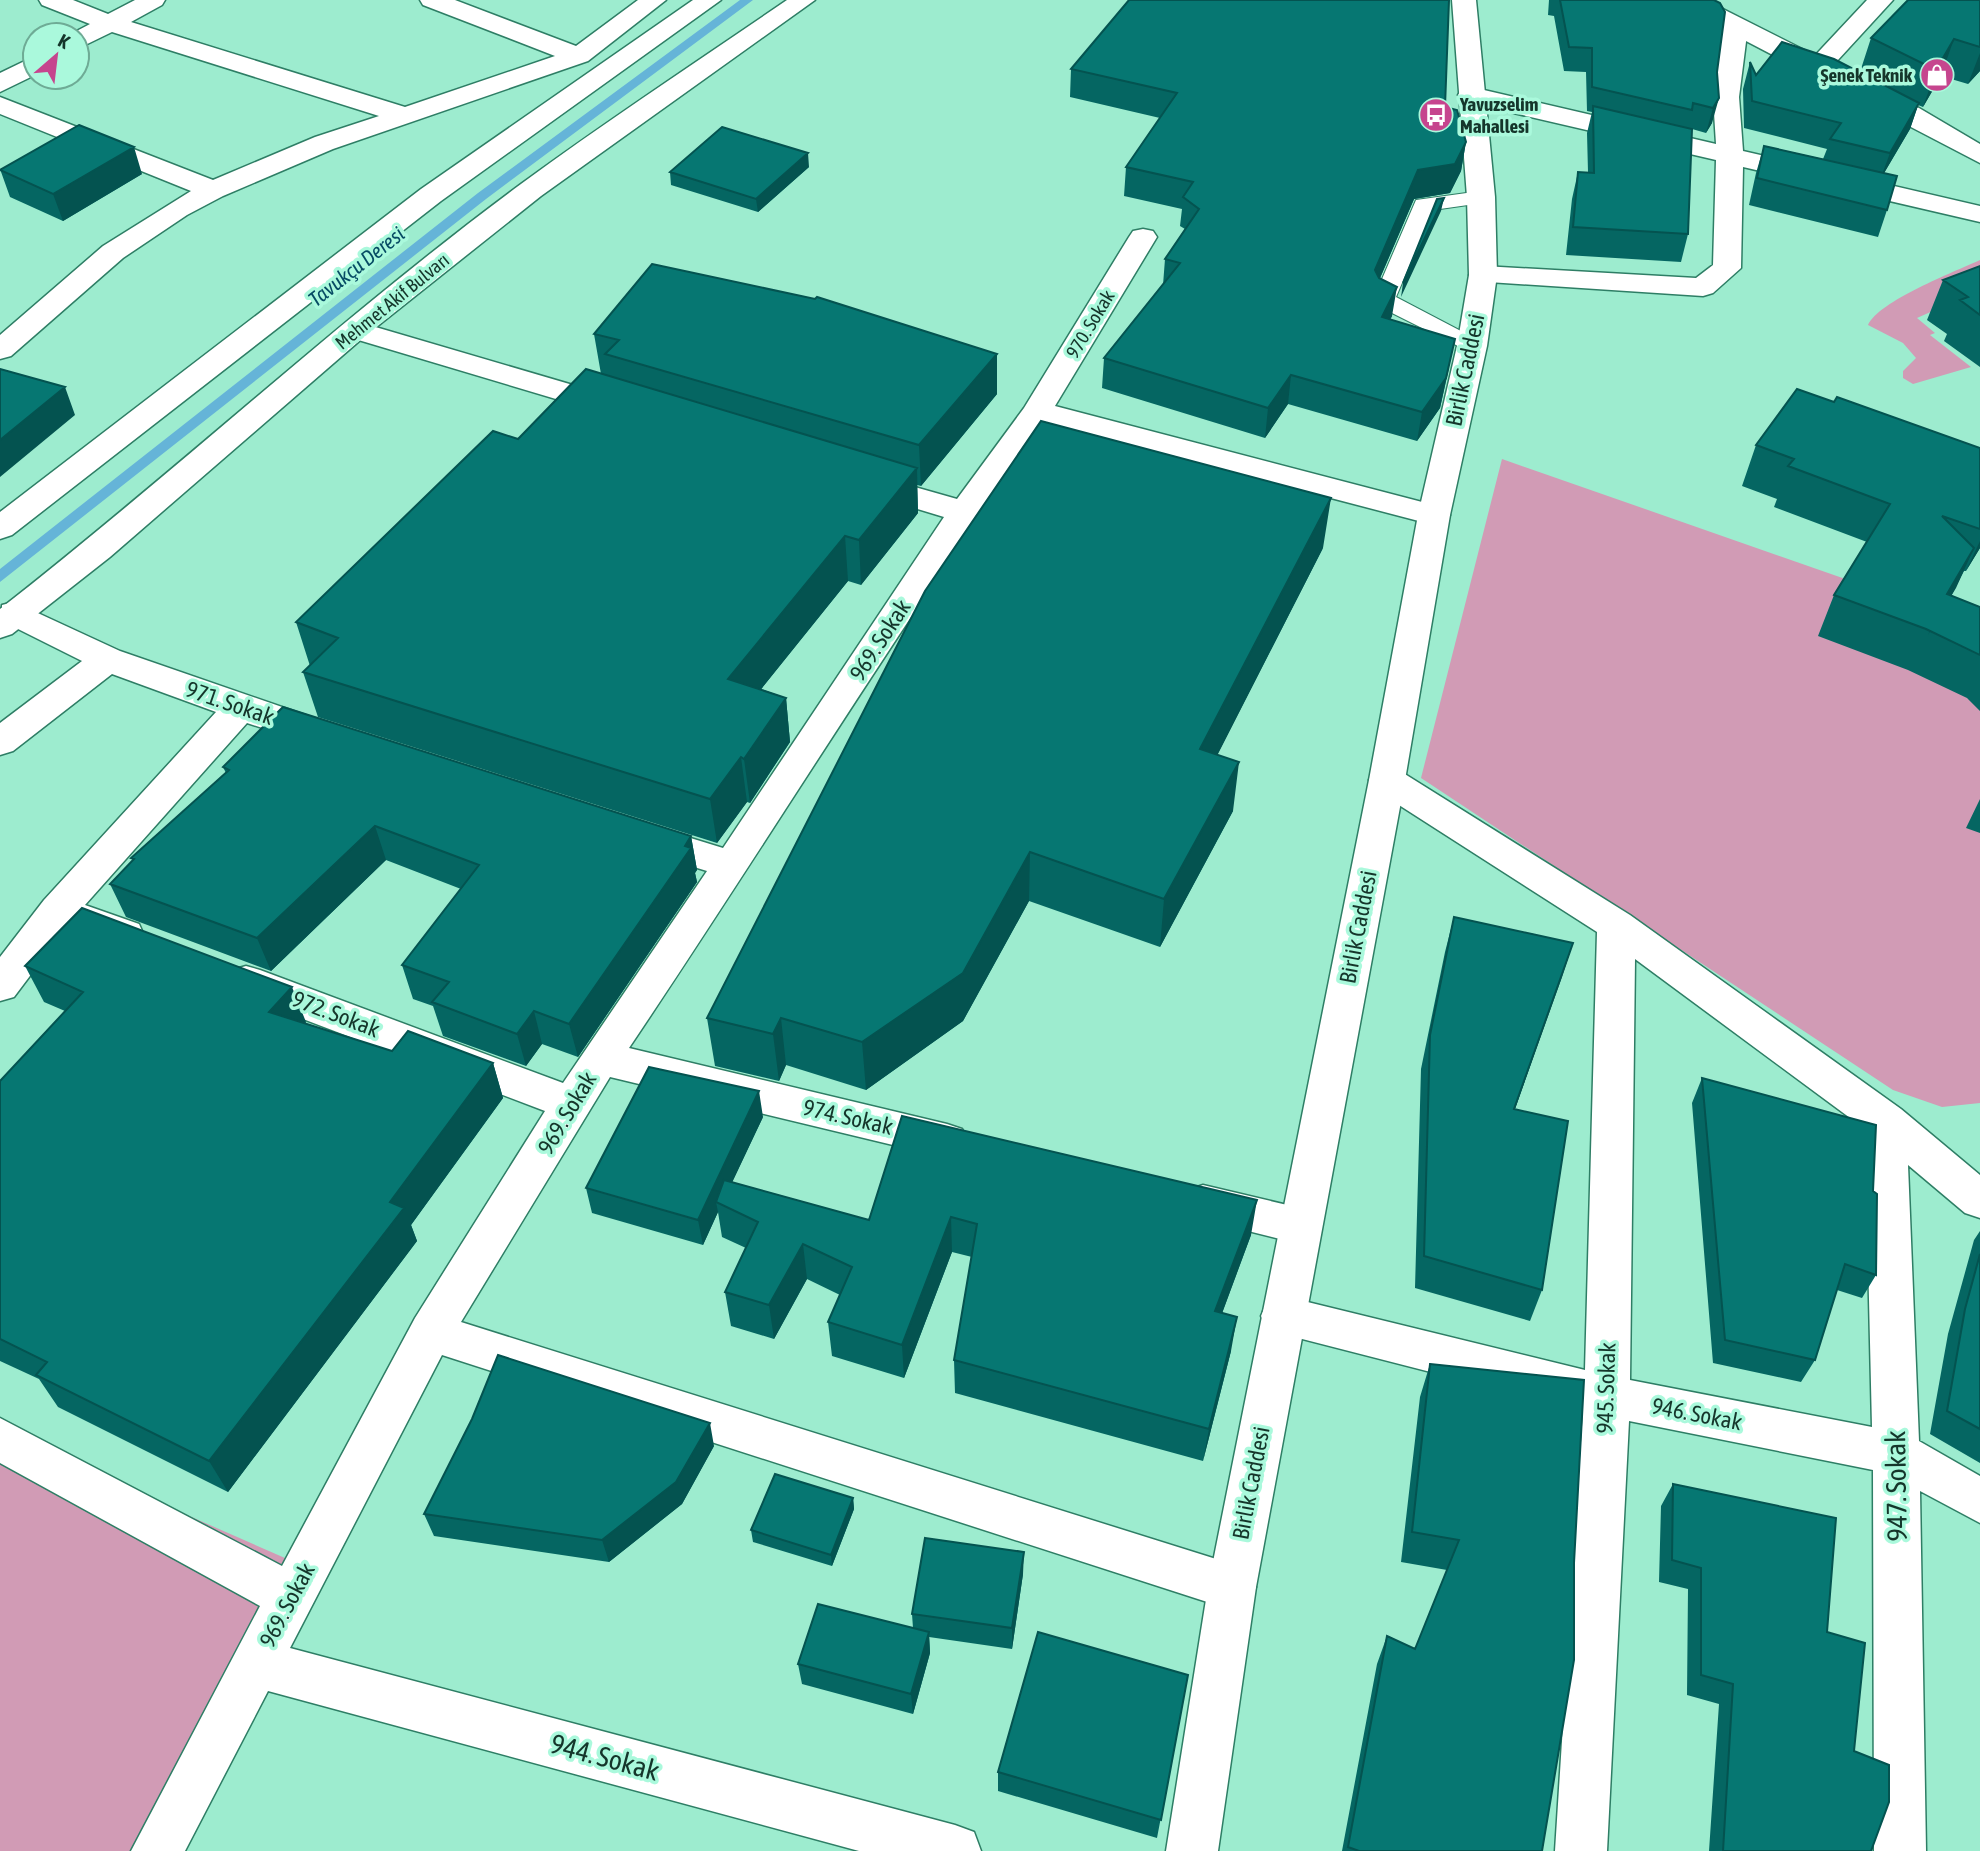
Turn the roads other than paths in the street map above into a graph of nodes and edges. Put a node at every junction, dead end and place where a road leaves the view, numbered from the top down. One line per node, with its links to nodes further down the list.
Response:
1 (51, 0): 10 (street)
2 (153, 0): 10 (street)
3 (432, 0): 13 (street)
4 (654, 0): 13 (street)
5 (709, 0): 35 (street)
6 (803, 0): 27 (street, Mehmet Akif Bulvarı)
7 (1464, 0): 17 (street, Birlik Caddesi)
8 (1881, 0): 14 (street)
9 (1697, 3): 11 (street)
10 (109, 23): 12 (street); 19 (street)
11 (1735, 26): 14 (street); 20 (street)
12 (91, 33)
13 (579, 55): 19 (street)
14 (1817, 68): 21 (street)
15 (21, 72): 16 (street)
16 (0, 84)
17 (1471, 95): 20 (street); 23 (street, Birlik Caddesi)
18 (0, 105): 22 (street)
19 (404, 115): 22 (street)
20 (1730, 155): 24 (street); 26 (street)
21 (1980, 155)
22 (213, 190): 28 (street)
23 (1482, 197): 26 (street, Birlik Caddesi); 29 (lane)
24 (1980, 214)
25 (1143, 237): 30 (street, 970. Sokak)
26 (1483, 275): 29 (street, Birlik Caddesi)
27 (355, 330): 31 (street); 36 (street, Mehmet Akif Bulvarı)
28 (6, 335)
29 (1472, 346): 34 (street, Birlik Caddesi)
30 (1037, 411): 33 (street, 969. Sokak); 34 (street)
31 (646, 417)
32 (845, 477): 33 (street)
33 (964, 512): 43 (street, 969. Sokak)
34 (1434, 515): 41 (street, Birlik Caddesi)
35 (0, 528)
36 (7, 620): 37 (street, 971. Sokak)
37 (108, 659): 38 (street, 971. Sokak); 39 (street)
38 (240, 708): 40 (street, 971. Sokak); 44 (street)
39 (0, 742)
40 (346, 742)
41 (1387, 780): 45 (street); 55 (street, Birlik Caddesi)
42 (612, 827): 43 (street)
43 (732, 865): 49 (street, 969. Sokak)
44 (58, 910): 46 (street); 48 (street)
45 (1616, 925): 51 (street); 58 (street, 945. Sokak)
46 (162, 949)
47 (214, 968): 50 (street, 972. Sokak)
48 (2, 981)
49 (600, 1058): 50 (street, 969. Sokak); 52 (street, 974. Sokak)
50 (574, 1104): 57 (street, 969. Sokak)
51 (1886, 1121): 54 (street); 60 (street, 947. Sokak)
52 (977, 1148)
53 (1166, 1194): 55 (street)
54 (1980, 1200)
55 (1300, 1226): 56 (street, Birlik Caddesi)
56 (1283, 1316): 58 (street, 946. Sokak); 62 (street, Birlik Caddesi)
57 (431, 1332): 62 (street); 63 (street, 969. Sokak)
58 (1607, 1396): 60 (street, 946. Sokak); 68 (street, 945. Sokak)
59 (0, 1439): 63 (street)
60 (1896, 1453): 61 (street, 946. Sokak); 69 (street, 947. Sokak)
61 (1980, 1501)
62 (1232, 1587): 67 (street, Birlik Caddesi)
63 (291, 1597): 64 (street, 969. Sokak)
64 (256, 1663): 65 (street, 969. Sokak); 66 (street, 944. Sokak)
65 (157, 1851)
66 (955, 1851)
67 (1192, 1851)
68 (1581, 1851)
69 (1900, 1851)

